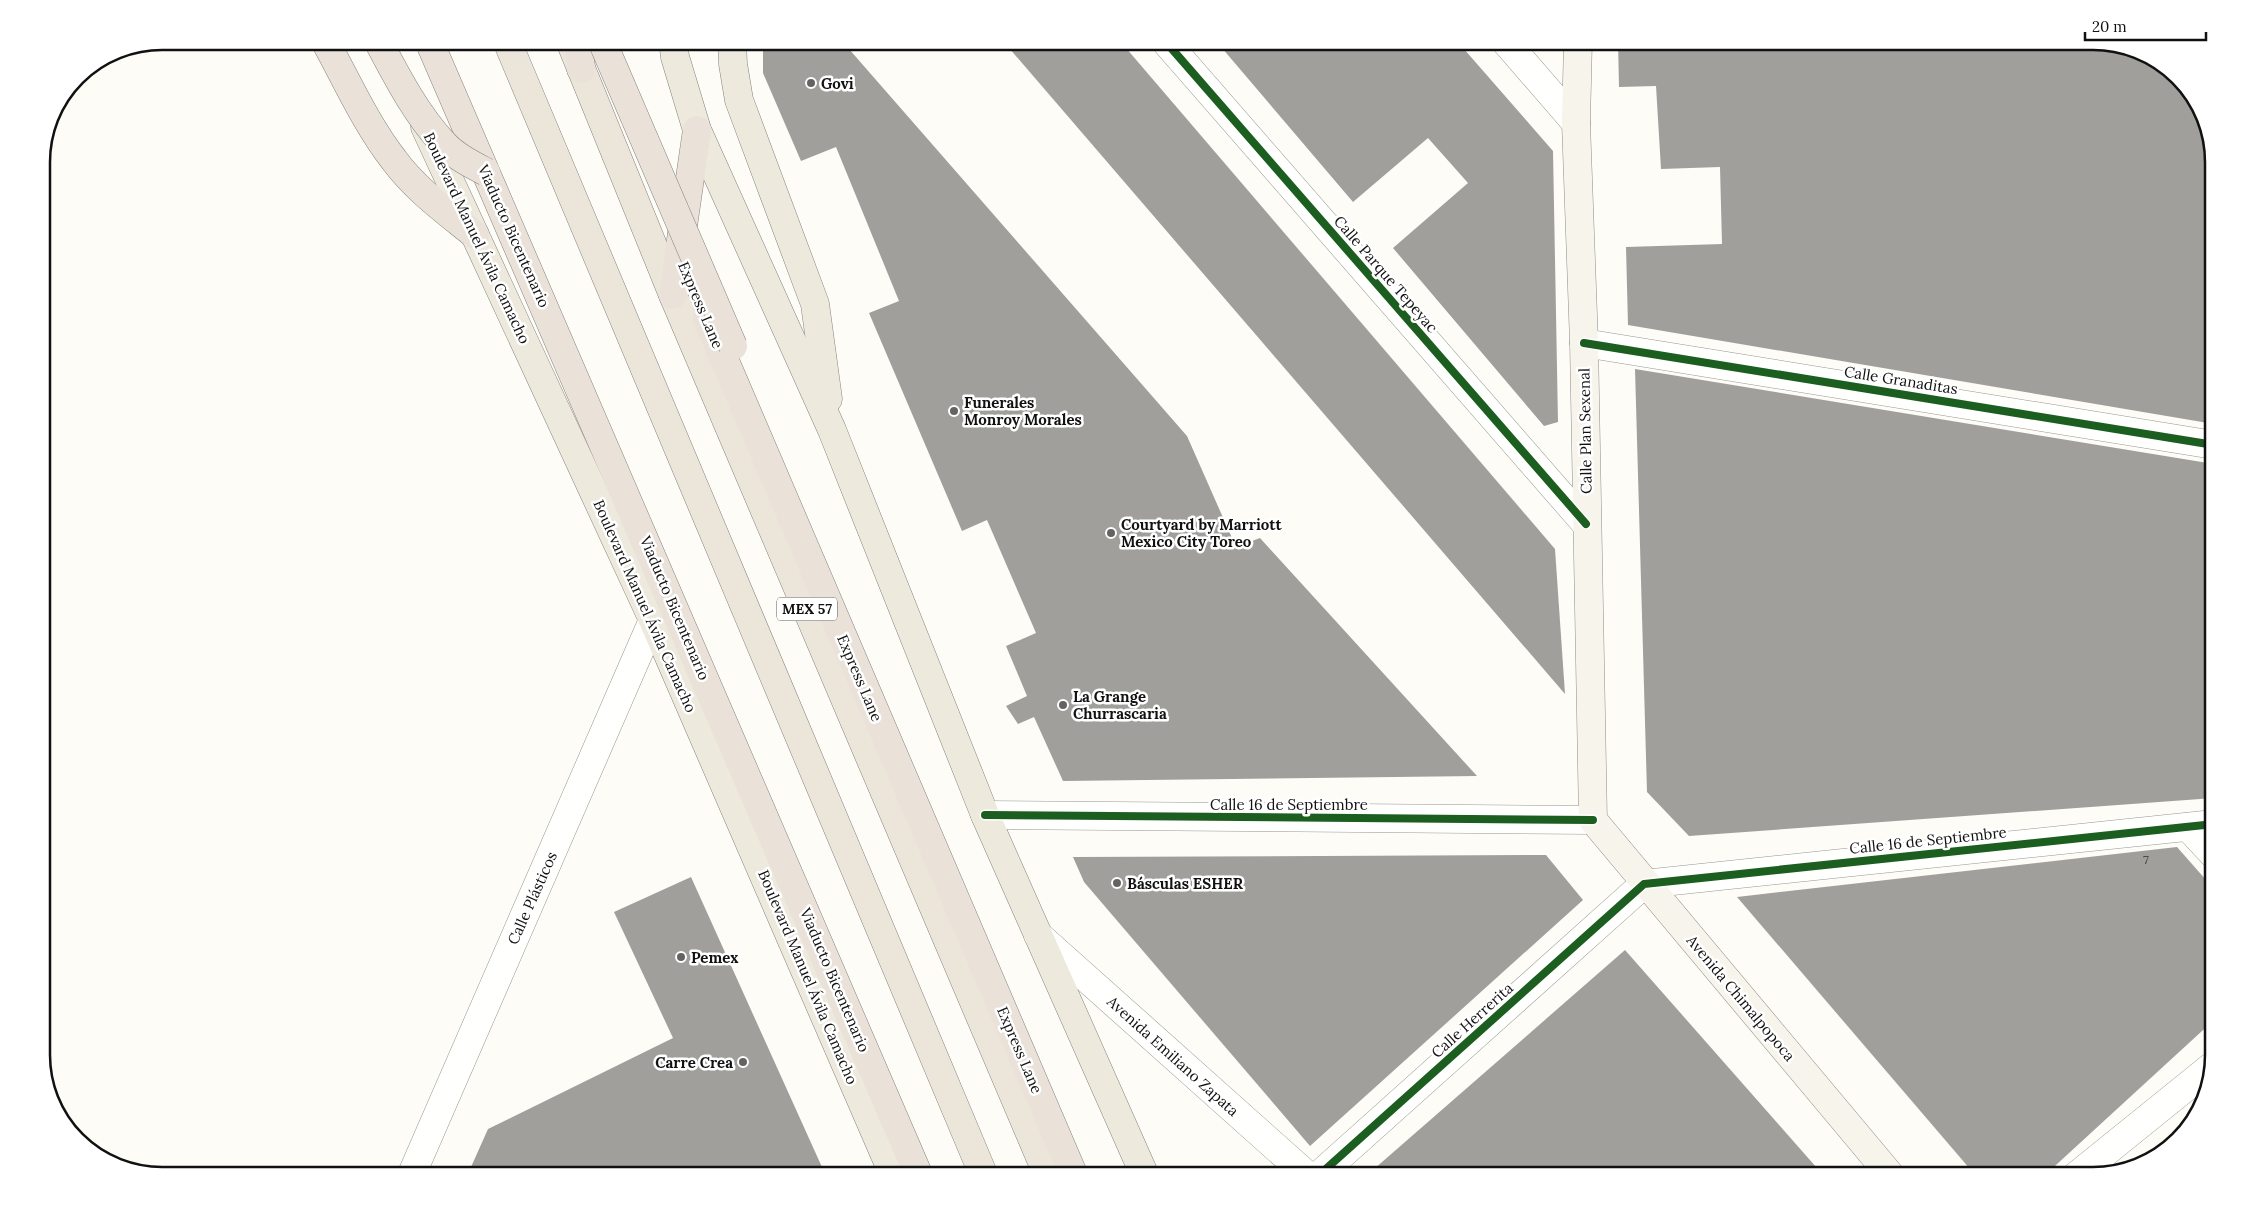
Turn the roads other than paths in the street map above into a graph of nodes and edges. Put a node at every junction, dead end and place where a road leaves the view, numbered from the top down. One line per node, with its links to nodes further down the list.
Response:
1 (330, 50): 19 (highway)
2 (383, 50): 18 (highway, bridge)
3 (390, 50): 19 (main road, Boulevard Manuel Ávila Camacho)
4 (433, 50): 18 (highway, Viaducto Bicentenario)
5 (511, 50): 35 (highway)
6 (574, 50): 15 (highway, MEX 57)
7 (579, 50): 15 (highway)
8 (594, 50): 37 (highway, Express Lane)
9 (608, 50): 38 (highway, bridge)
10 (674, 50): 17 (main road)
11 (732, 50): 22 (main road)
12 (1172, 50): 24 (street, Calle Parque Tepeyac)
13 (1513, 50): 16 (street)
14 (1578, 50): 16 (main road, Calle Plan Sexenal)
15 (581, 69): 20 (highway, MEX 57)
16 (1576, 122): 21 (main road, Calle Plan Sexenal)
17 (697, 130): 20 (highway); 22 (main road)
18 (486, 172): 34 (highway, Viaducto Bicentenario)
19 (475, 235): 25 (main road, Boulevard Manuel Ávila Camacho)
20 (674, 295): 36 (highway, MEX 57)
21 (1584, 343): 23 (street, Calle Granaditas); 24 (main road, Calle Plan Sexenal)
22 (832, 430): 26 (main road)
23 (2205, 444)
24 (1586, 524): 27 (main road, Calle Plan Sexenal)
25 (653, 620): 32 (street, Calle Plásticos); 33 (main road, Boulevard Manuel Ávila Camacho)
26 (985, 815): 27 (street, Calle 16 de Septiembre); 30 (main road)
27 (1593, 820): 29 (main road, Avenida Chimalpopoca)
28 (2201, 826): 29 (street, Calle 16 de Septiembre)
29 (1644, 884): 41 (street, Calle Herrerita); 42 (main road, Avenida Chimalpopoca)
30 (1038, 935): 39 (main road); 40 (street, Avenida Emiliano Zapata)
31 (2203, 1073): 43 (street)
32 (415, 1167)
33 (890, 1167)
34 (915, 1167)
35 (980, 1167)
36 (1044, 1167)
37 (1070, 1167)
38 (1088, 1167)
39 (1141, 1167)
40 (1298, 1167)
41 (1328, 1167)
42 (1883, 1167)
43 (2087, 1167)

